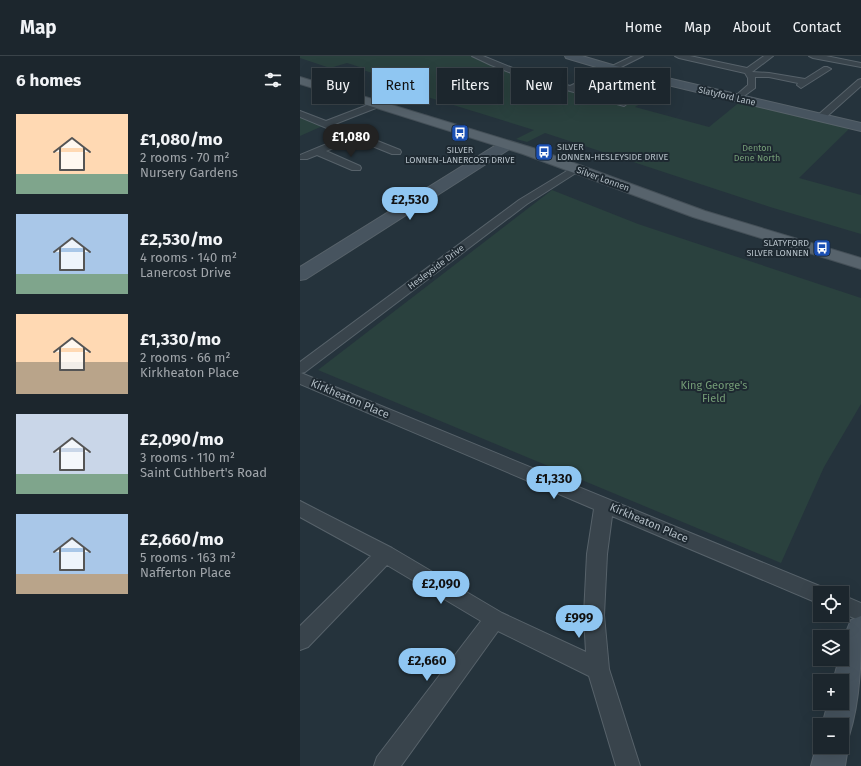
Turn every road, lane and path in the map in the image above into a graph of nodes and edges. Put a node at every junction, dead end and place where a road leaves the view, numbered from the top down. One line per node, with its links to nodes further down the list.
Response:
1 (476, 56): 17 (street)
2 (570, 56): 8 (street, Slatyford Lane)
3 (639, 56): 9 (street)
4 (679, 56): 11 (street)
5 (769, 56): 11 (street)
6 (813, 56): 7 (street)
7 (861, 65)
8 (610, 68)
9 (615, 68)
10 (828, 69): 11 (street)
11 (749, 72): 19 (street)
12 (300, 80): 15 (main road, Silver Lonnen)
13 (670, 82): 19 (street, Slatyford Lane)
14 (861, 82): 22 (street)
15 (312, 84)
16 (575, 87): 17 (street)
17 (572, 88): 18 (street)
18 (575, 89)
19 (736, 98): 22 (street, Slatyford Lane)
20 (378, 104): 23 (street); 26 (main road, Silver Lonnen)
21 (300, 114): 23 (street)
22 (821, 117): 24 (street, Slatyford Lane)
23 (327, 124): 25 (street)
24 (861, 127)
25 (356, 136): 27 (street); 28 (street)
26 (506, 145): 32 (main road, Silver Lonnen); 35 (street)
27 (317, 152): 29 (street); 31 (street)
28 (396, 152)
29 (303, 157)
30 (368, 163): 31 (street)
31 (356, 168): 33 (street)
32 (575, 169): 34 (main road, Silver Lonnen); 36 (street, Hesleyside Drive)
33 (343, 174)
34 (861, 264)
35 (300, 275)
36 (300, 368)
37 (300, 378): 38 (street, Kirkheaton Place)
38 (604, 505): 41 (street, Kirkheaton Place); 47 (street)
39 (300, 508): 40 (street)
40 (385, 554): 44 (street); 46 (street)
41 (813, 592)
42 (849, 607): 43 (street)
43 (861, 612)
44 (495, 619): 47 (street); 51 (street)
45 (861, 629): 48 (street)
46 (300, 640)
47 (598, 669): 50 (street)
48 (840, 718)
49 (831, 754): 52 (street)
50 (625, 765)
51 (386, 766)
52 (828, 766)

